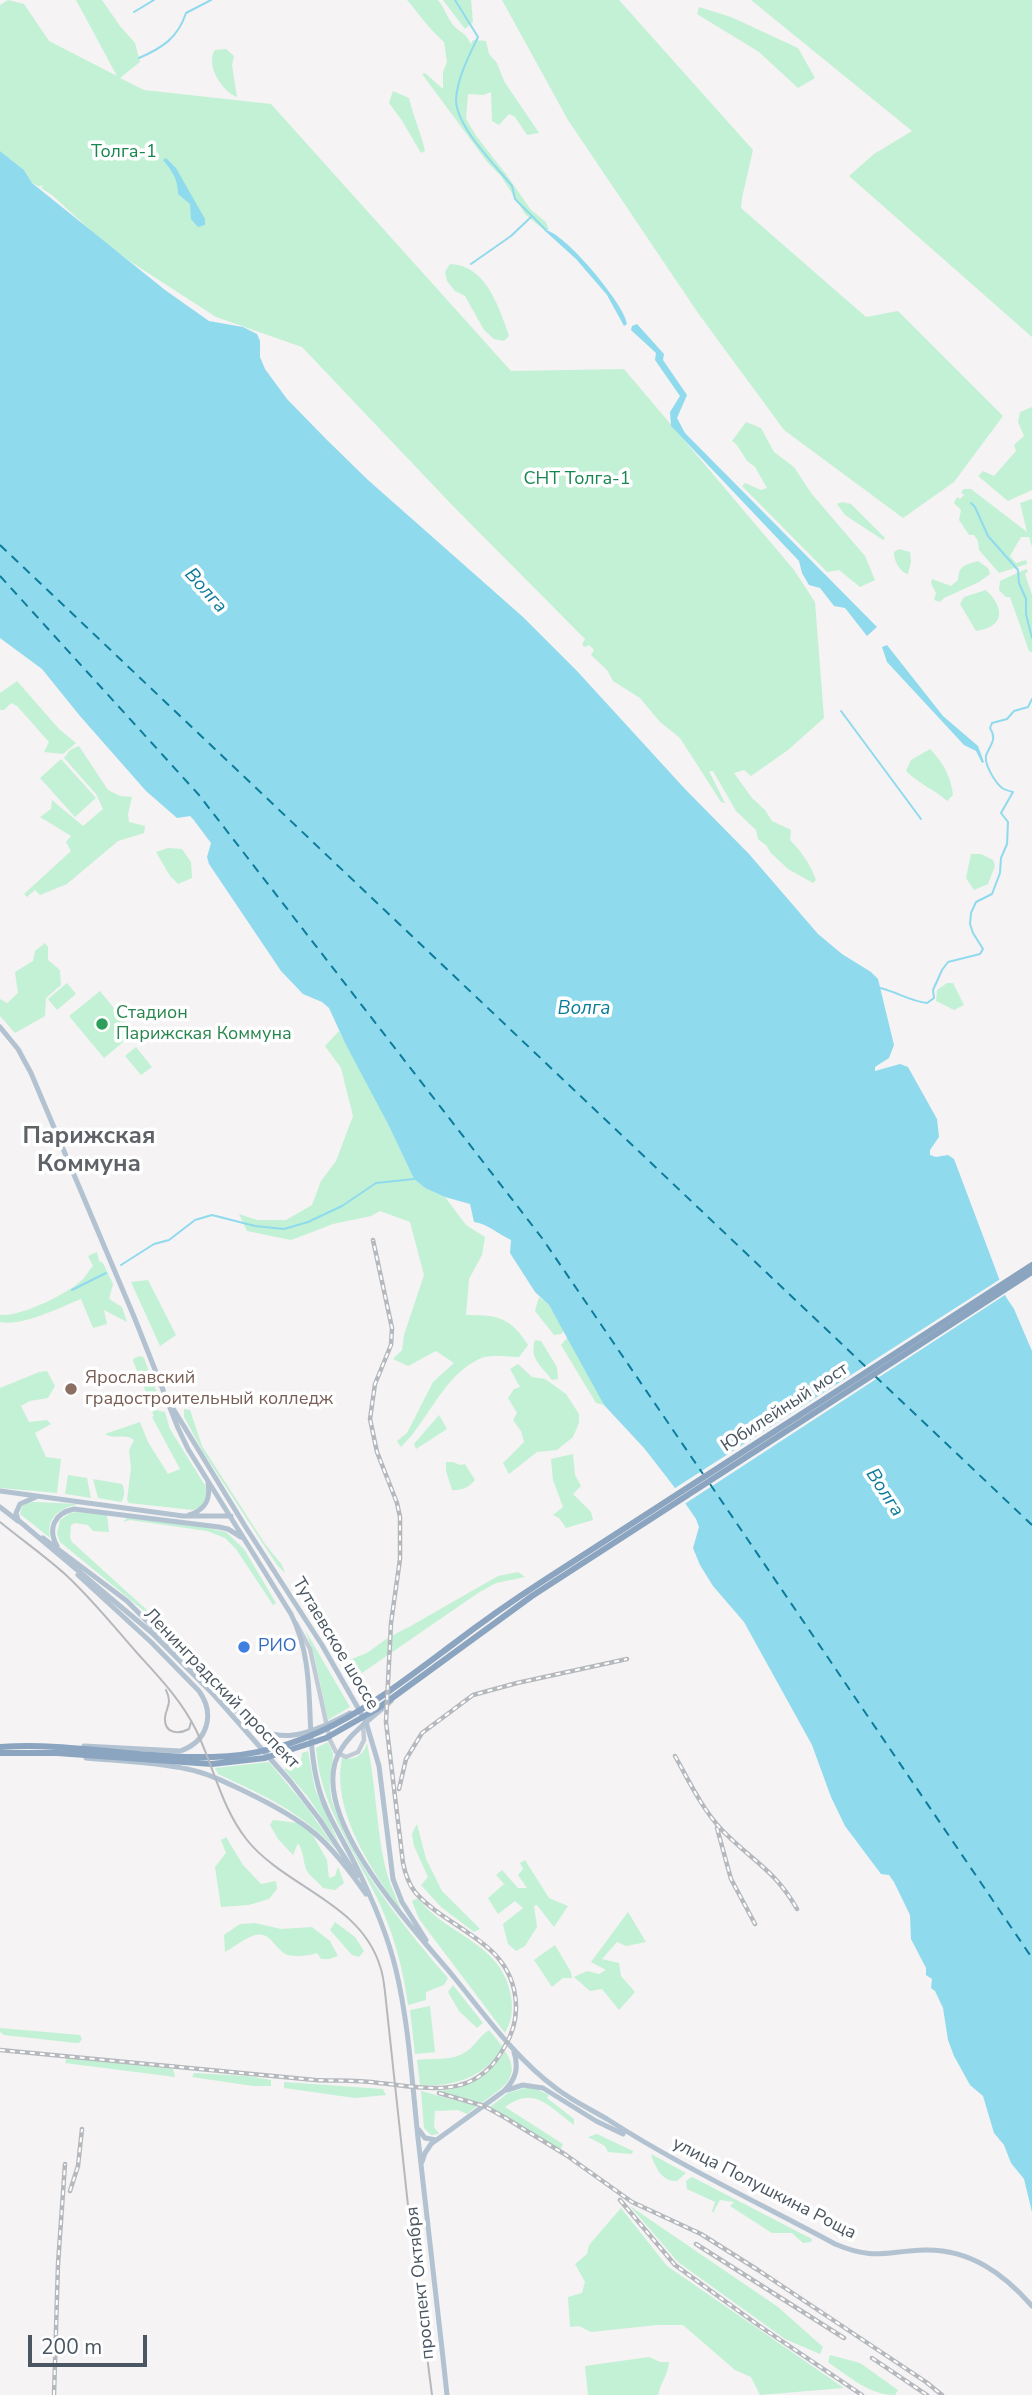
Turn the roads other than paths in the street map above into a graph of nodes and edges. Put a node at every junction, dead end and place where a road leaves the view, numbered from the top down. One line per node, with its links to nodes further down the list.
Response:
1 (0, 1027): 4 (main road, Тутаевское шоссе)
2 (1032, 1265): 19 (highway, Юбилейный мост)
3 (1032, 1272): 19 (highway, Юбилейный мост)
4 (174, 1413): 5 (main road, Тутаевское шоссе); 15 (main road, Тутаевское шоссе)
5 (207, 1480): 12 (main road); 13 (main road, Тутаевское шоссе)
6 (0, 1491): 7 (main road)
7 (40, 1496): 8 (main road); 14 (main road)
8 (82, 1501): 10 (main road); 11 (main road)
9 (0, 1507): 14 (main road, Ленинградский проспект)
10 (81, 1508): 11 (main road); 17 (main road)
11 (120, 1510): 12 (main road); 16 (main road)
12 (183, 1516): 13 (main road)
13 (229, 1516): 15 (main road); 16 (main road, Тутаевское шоссе)
14 (18, 1520): 17 (main road, Ленинградский проспект); 18 (main road, Ленинградский проспект)
15 (245, 1526): 23 (main road, Тутаевское шоссе)
16 (244, 1539): 20 (main road, Тутаевское шоссе)
17 (60, 1549): 22 (main road, Ленинградский проспект)
18 (64, 1560): 24 (main road); 28 (main road, Ленинградский проспект)
19 (554, 1577): 21 (highway); 22 (highway)
20 (292, 1616): 23 (street); 28 (main road, Тутаевское шоссе)
21 (404, 1689): 26 (highway); 29 (main road)
22 (381, 1698): 24 (highway)
23 (359, 1707): 29 (main road, Тутаевское шоссе)
24 (64, 1746): 25 (highway)
25 (0, 1747)
26 (48, 1752): 27 (highway); 28 (main road)
27 (0, 1753)
28 (373, 1905): 32 (main road, проспект Октября)
29 (439, 1960): 30 (main road, улица Полушкина Роща)
30 (512, 2048): 31 (main road); 33 (main road, улица Полушкина Роща)
31 (504, 2091): 33 (main road, улица Полушкина Роща); 34 (main road)
32 (417, 2126): 34 (main road); 35 (main road, проспект Октября)
33 (635, 2138): 36 (main road, улица Полушкина Роща)
34 (436, 2140): 35 (main road)
35 (422, 2169): 37 (main road, проспект Октября)
36 (1032, 2306)
37 (447, 2395)

